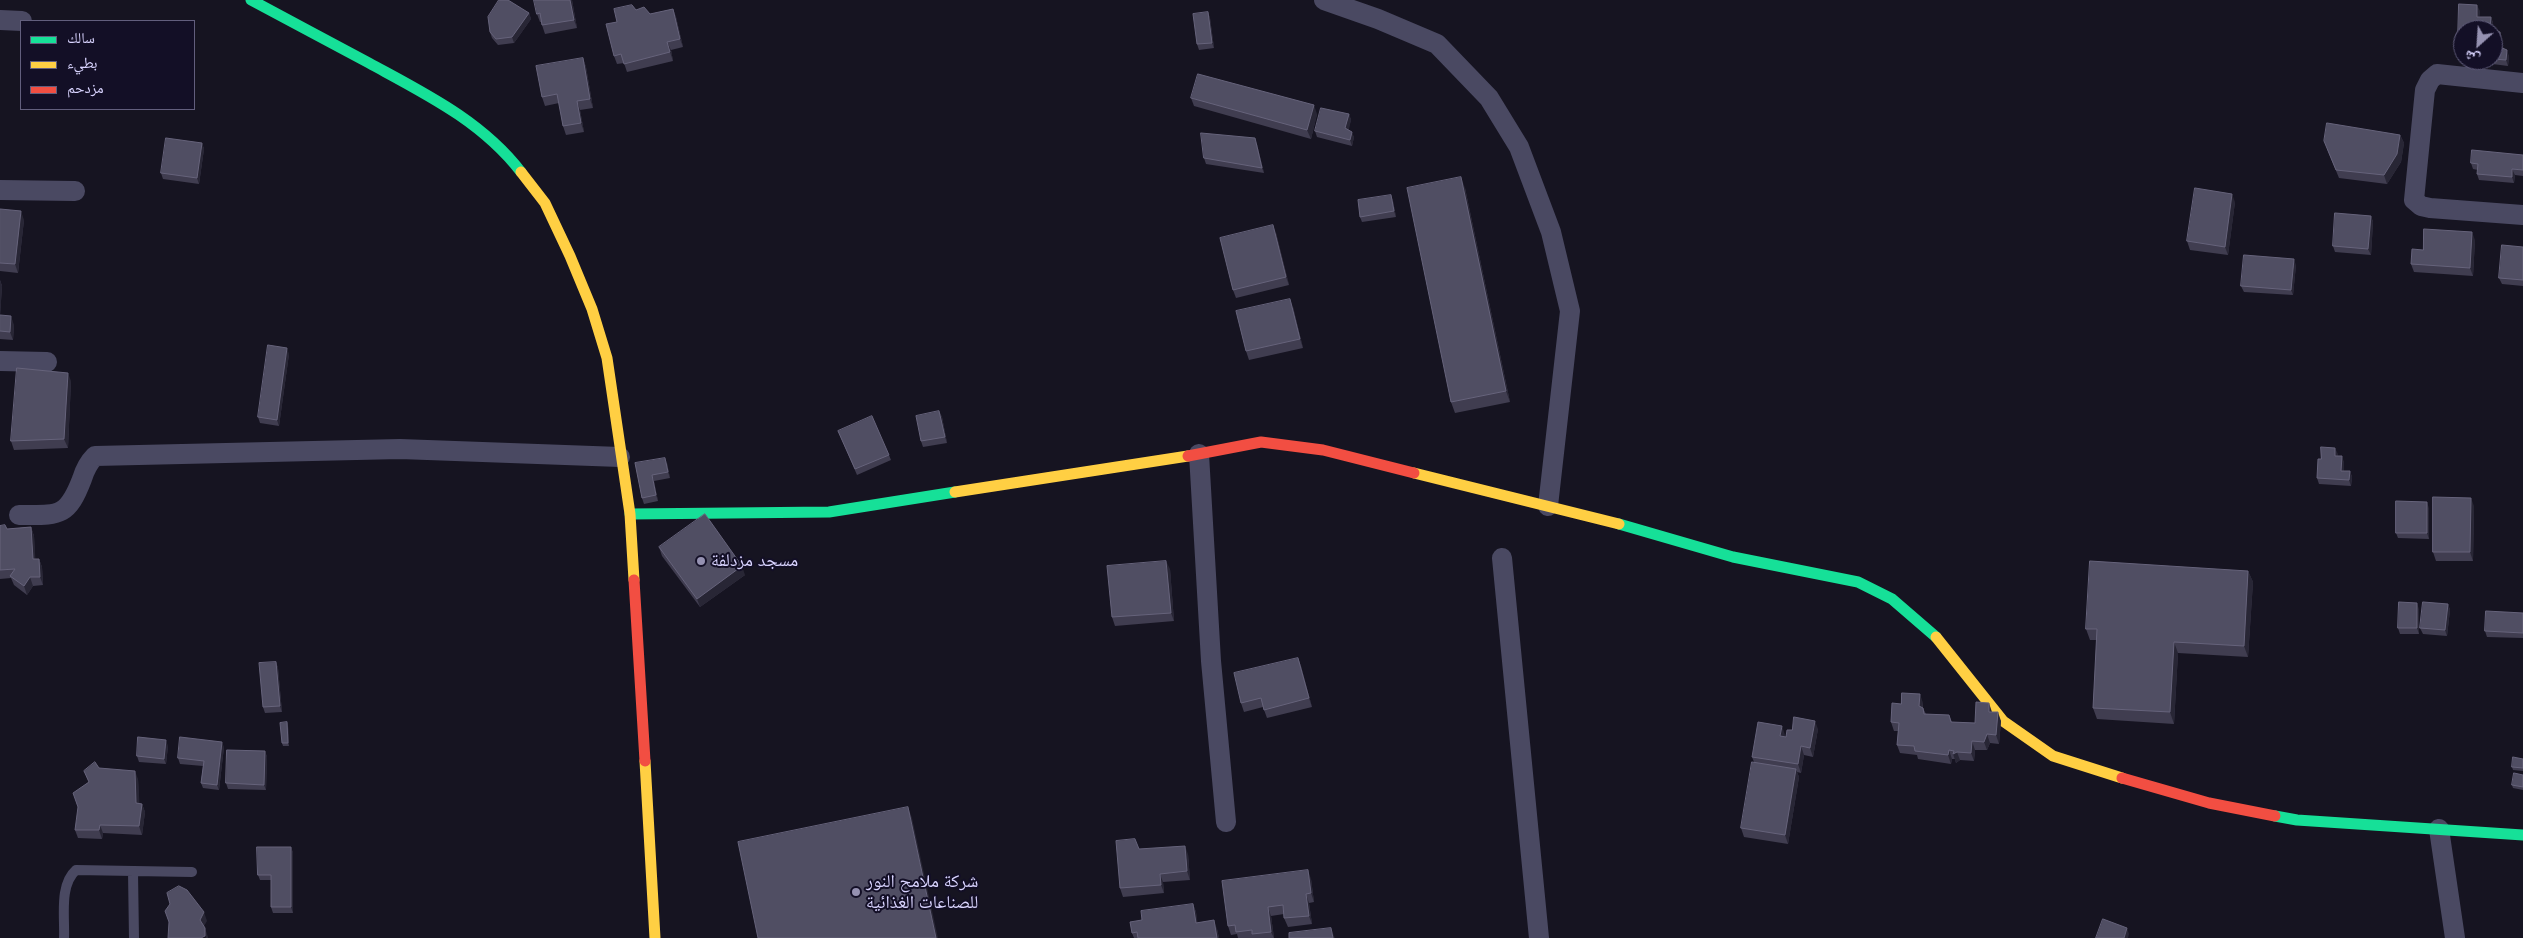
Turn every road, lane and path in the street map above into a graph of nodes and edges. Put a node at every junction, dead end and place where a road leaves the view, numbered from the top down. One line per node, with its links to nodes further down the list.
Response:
1 (252, 0): 12 (street)
2 (1324, 0): 13 (street)
3 (0, 20): 4 (street)
4 (20, 21)
5 (2523, 82): 8 (street)
6 (0, 190): 7 (street)
7 (75, 191)
8 (2523, 215)
9 (0, 361): 10 (street)
10 (47, 362)
11 (1199, 454): 13 (street); 14 (street); 17 (street)
12 (620, 457): 14 (street); 15 (street)
13 (1548, 506): 18 (street)
14 (630, 514): 24 (street)
15 (19, 515)
16 (1502, 558): 25 (street)
17 (1226, 822)
18 (2439, 829): 19 (street); 26 (street)
19 (2523, 835)
20 (133, 872): 21 (lane); 22 (lane); 23 (lane)
21 (192, 872)
22 (64, 938)
23 (134, 938)
24 (655, 938)
25 (1540, 938)
26 (2455, 938)

